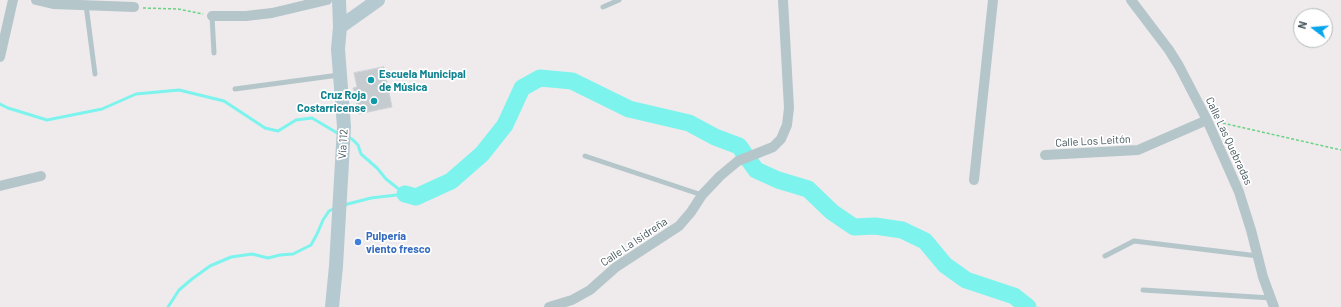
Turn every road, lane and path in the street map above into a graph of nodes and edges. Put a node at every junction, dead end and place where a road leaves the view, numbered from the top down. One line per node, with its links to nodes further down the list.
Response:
1 (13, 0): 17 (street)
2 (36, 0): 10 (street)
3 (327, 0): 14 (street)
4 (340, 0): 13 (main road); 15 (main road, Vía 112)
5 (378, 0): 13 (main road)
6 (619, 0): 12 (lane)
7 (783, 0): 28 (street, Calle La Isidreña)
8 (993, 0): 26 (street)
9 (1131, 0): 21 (street, Calle Las Quebradas)
10 (86, 5): 11 (street); 18 (lane)
11 (134, 7): 14 (path)
12 (603, 7)
13 (363, 10): 15 (main road)
14 (212, 16): 16 (lane)
15 (340, 27): 19 (main road, Vía 112)
16 (214, 53)
17 (0, 57)
18 (95, 74)
19 (340, 75): 20 (lane); 33 (main road, Vía 112)
20 (235, 89)
21 (1208, 120): 22 (path); 23 (street, Calle Los Leitón); 30 (street, Calle Las Quebradas)
22 (1341, 150)
23 (1045, 155)
24 (585, 156): 28 (lane)
25 (41, 176): 27 (street)
26 (974, 180)
27 (0, 186)
28 (702, 195): 34 (street, Calle La Isidreña)
29 (1105, 256): 30 (lane)
30 (1258, 256): 32 (street, Calle Las Quebradas)
31 (1142, 290): 32 (lane)
32 (1272, 303)
33 (332, 307)
34 (549, 307)

